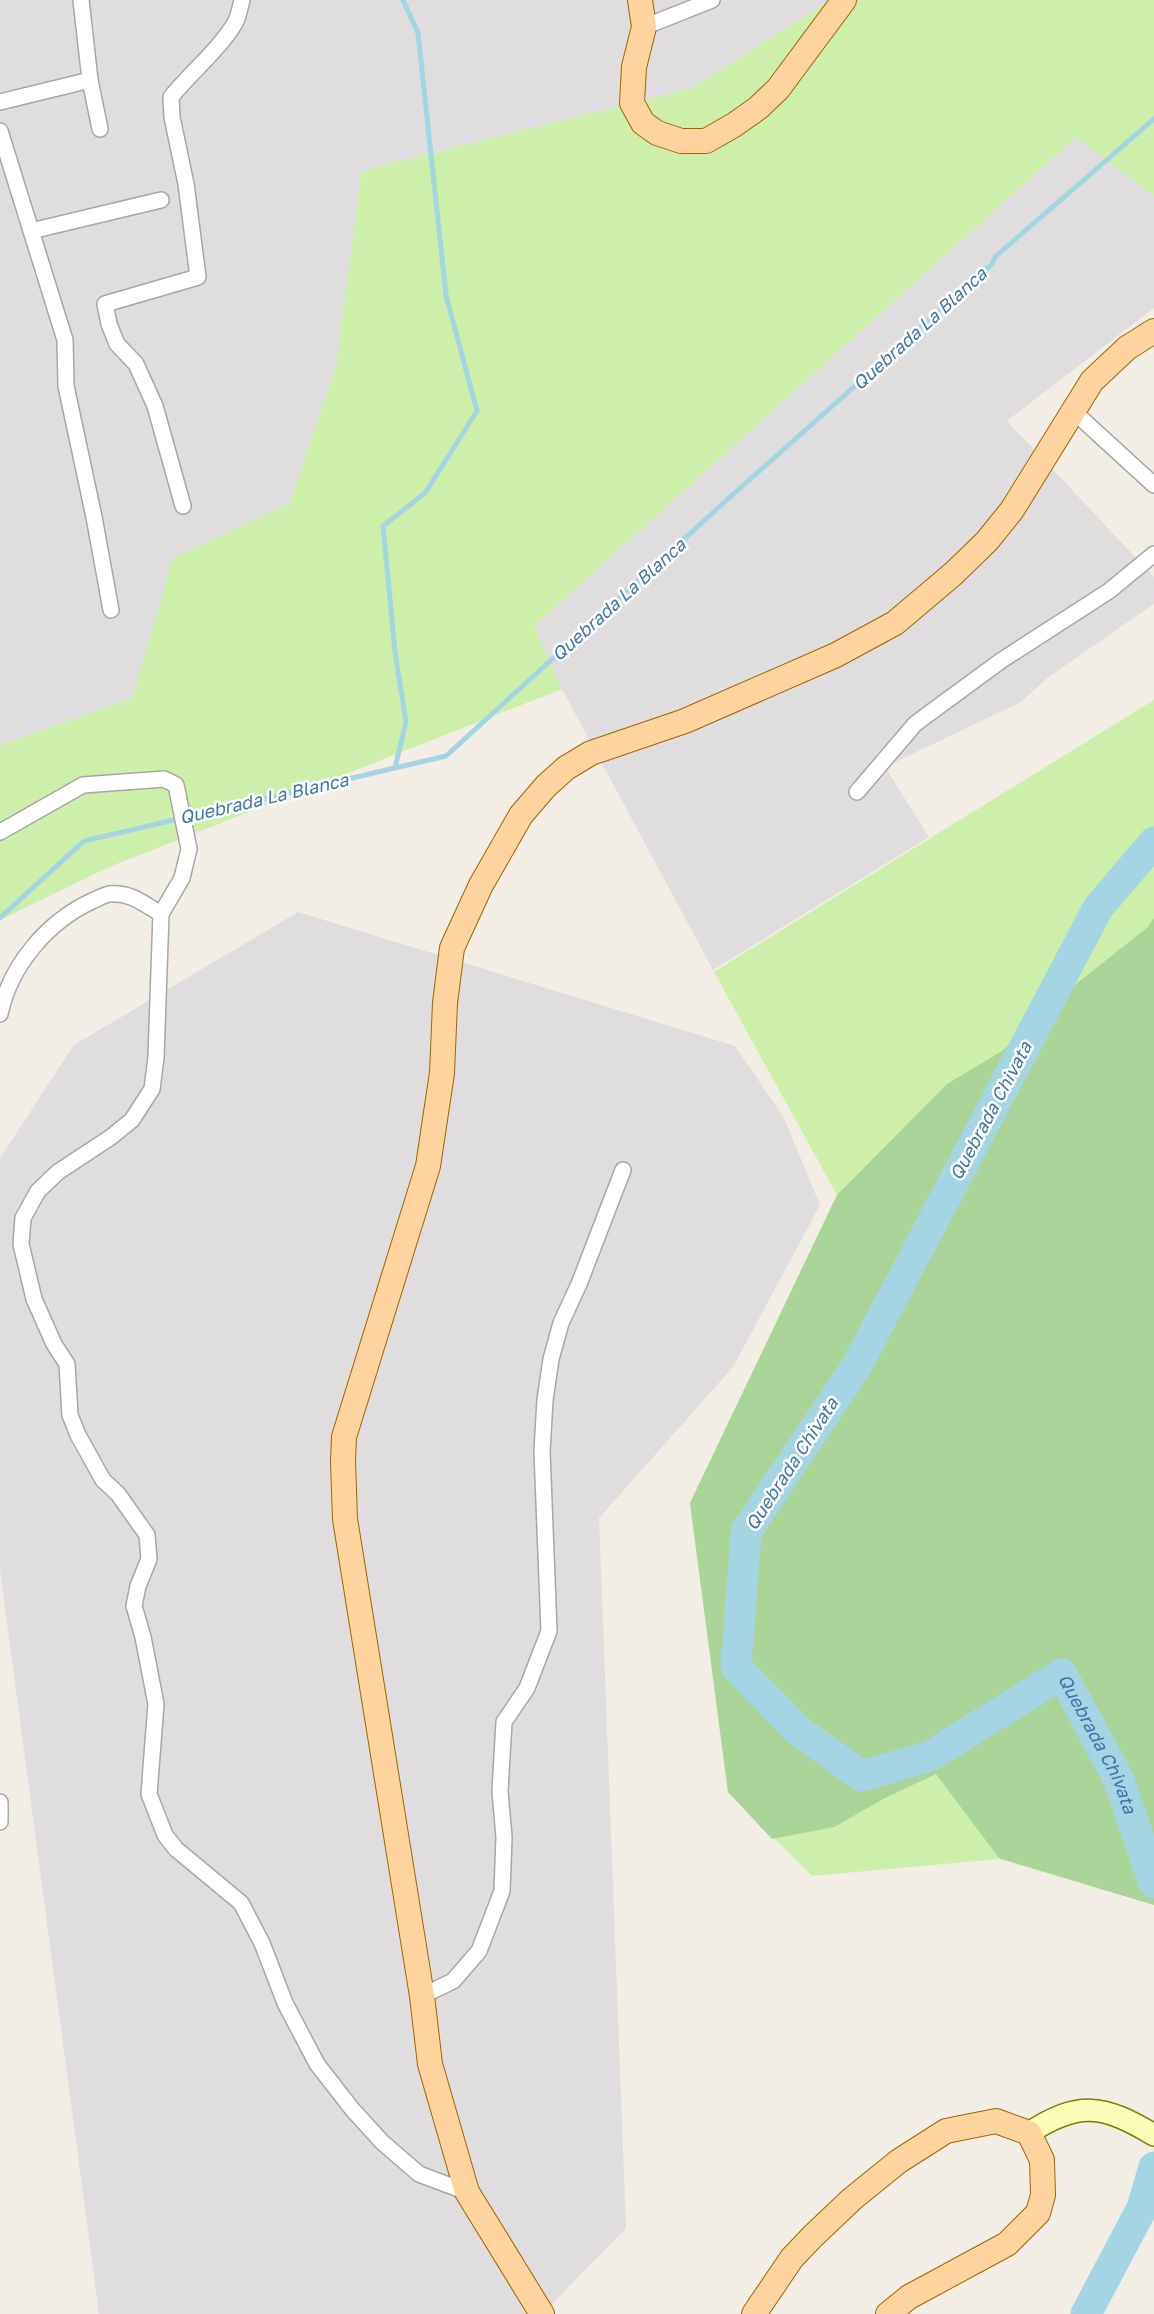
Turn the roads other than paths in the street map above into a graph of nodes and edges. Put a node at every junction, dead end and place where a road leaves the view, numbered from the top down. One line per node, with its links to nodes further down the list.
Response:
1 (81, 0): 7 (street)
2 (242, 0): 16 (street)
3 (640, 0): 6 (main road)
4 (712, 0): 6 (street)
5 (844, 0): 6 (main road)
6 (644, 27)
7 (90, 80): 8 (street); 9 (street)
8 (0, 102)
9 (100, 129)
10 (0, 131): 12 (street)
11 (161, 200): 12 (street)
12 (32, 230): 18 (street)
13 (1154, 331): 14 (main road)
14 (1072, 410): 15 (street); 26 (main road)
15 (1154, 485)
16 (183, 506)
17 (1154, 554): 19 (street)
18 (111, 610)
19 (857, 792)
20 (0, 832): 21 (street)
21 (161, 914): 22 (street); 29 (street)
22 (0, 1014)
23 (623, 1170): 26 (street)
24 (0, 1802): 25 (street)
25 (0, 1822)
26 (422, 1996): 29 (main road)
27 (1029, 2133): 28 (main road); 31 (main road); 32 (main road)
28 (1154, 2136)
29 (467, 2192): 30 (main road)
30 (542, 2314)
31 (754, 2314)
32 (888, 2314)

